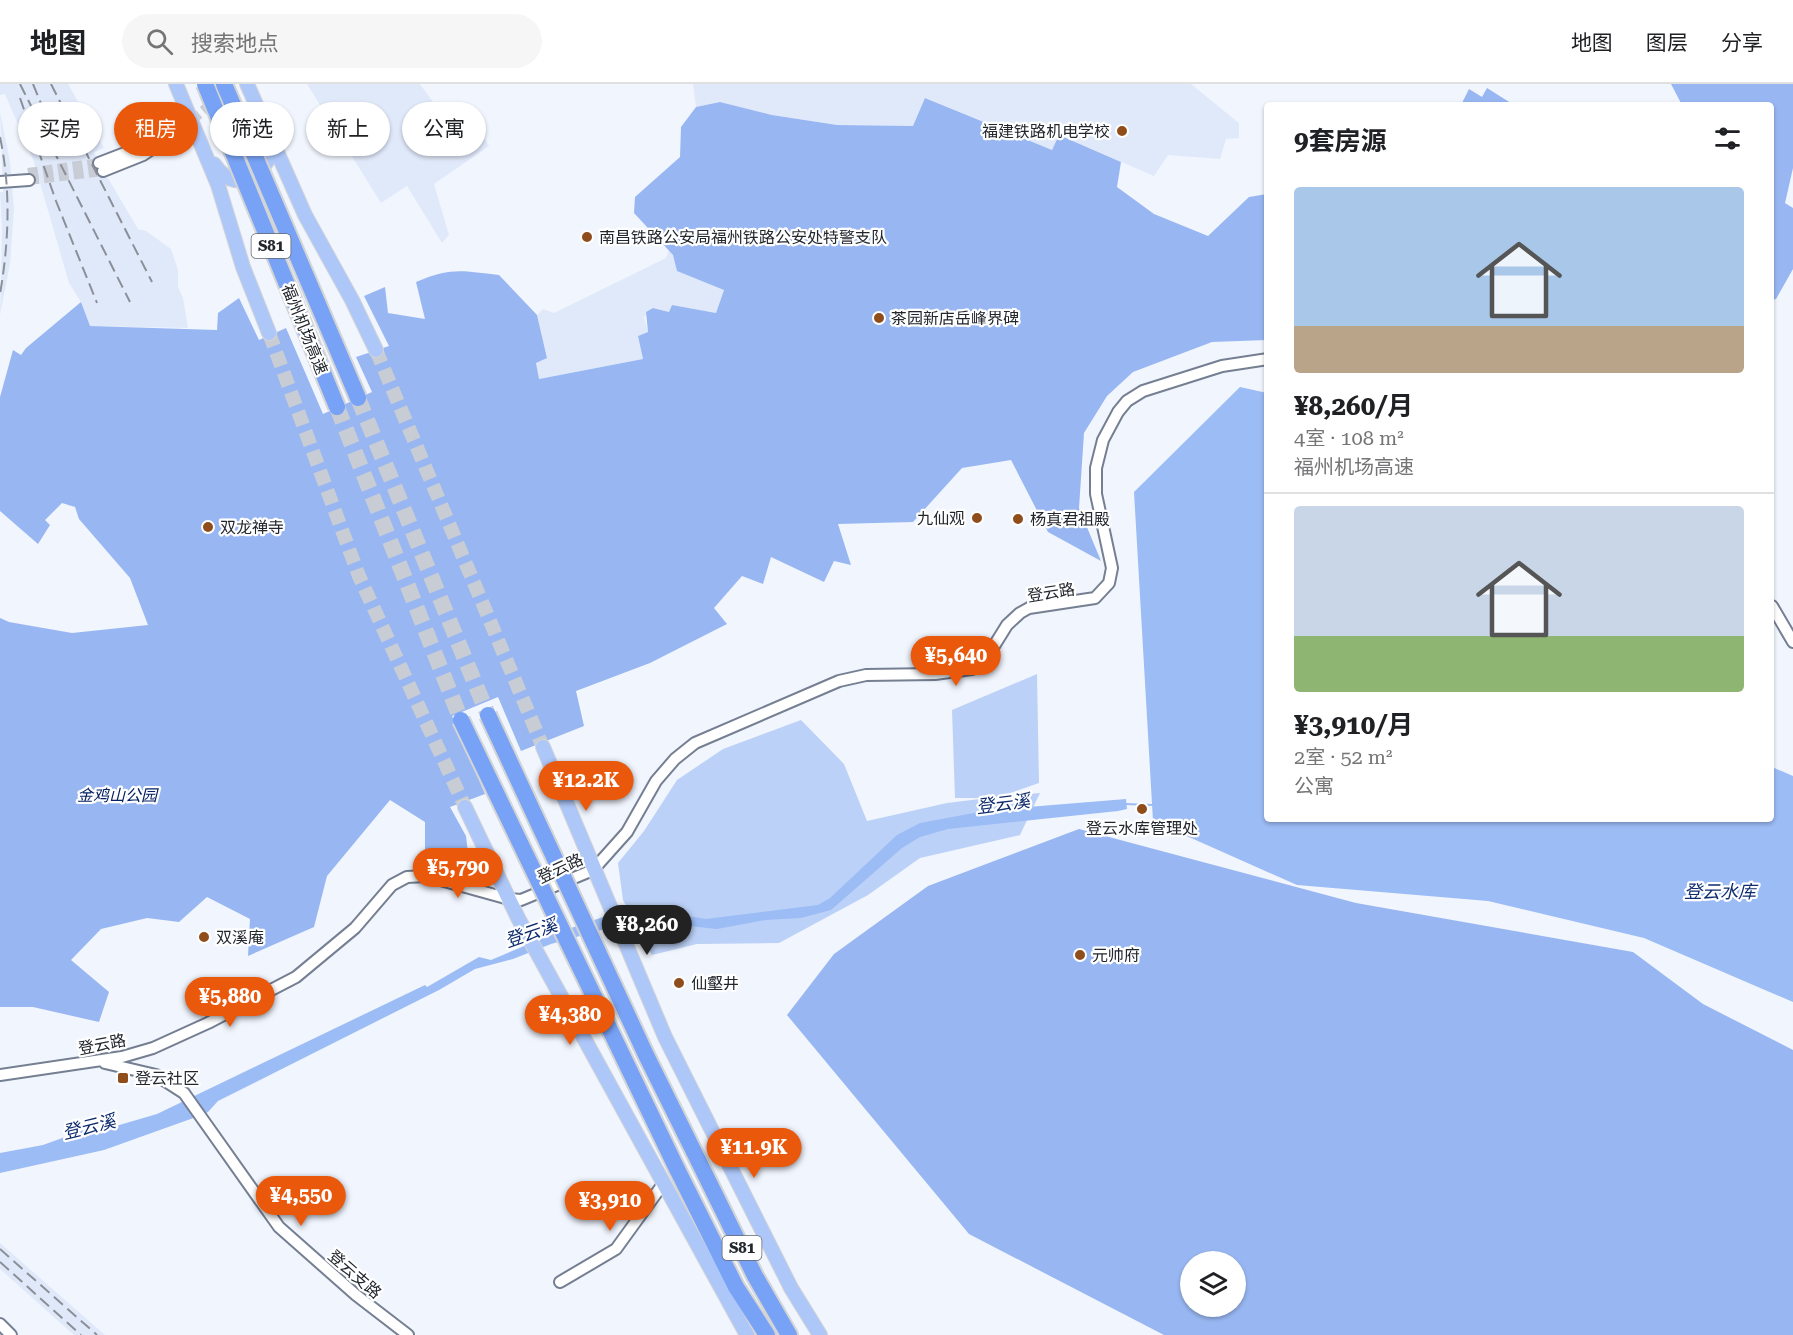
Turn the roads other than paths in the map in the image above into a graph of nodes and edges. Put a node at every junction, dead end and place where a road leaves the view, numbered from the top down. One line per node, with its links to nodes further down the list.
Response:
1 (176, 84): 6 (main road)
2 (205, 84): 17 (highway, 福州机场高速 / S81, bridge)
3 (224, 84): 16 (highway, 福州机场高速 / S81, bridge)
4 (250, 86): 5 (main road)
5 (256, 102)
6 (204, 150): 8 (main road); 13 (main road)
7 (122, 156): 10 (street)
8 (271, 156)
9 (278, 156): 14 (main road)
10 (101, 167)
11 (0, 175): 12 (street)
12 (0, 182)
13 (269, 333)
14 (376, 350)
15 (1264, 360): 25 (street, 登云路)
16 (358, 398)
17 (338, 407)
18 (1774, 609): 19 (street)
19 (1793, 642)
20 (488, 715): 38 (highway, S81, bridge)
21 (461, 720): 37 (highway, S81, bridge)
22 (543, 747): 25 (main road)
23 (465, 807): 24 (main road)
24 (487, 854): 26 (street); 28 (main road)
25 (593, 870): 28 (street, 登云路); 39 (main road)
26 (425, 872): 27 (street); 28 (street)
27 (412, 875): 28 (street, 登云路); 29 (street, 登云路)
28 (509, 899): 31 (main road)
29 (102, 1062): 30 (street, 登云路); 35 (street, 登云支路)
30 (0, 1075)
31 (663, 1184): 32 (street); 36 (main road)
32 (560, 1282)
33 (0, 1324): 34 (street)
34 (11, 1335)
35 (408, 1335)
36 (747, 1335)
37 (767, 1335)
38 (789, 1335)
39 (820, 1335)

